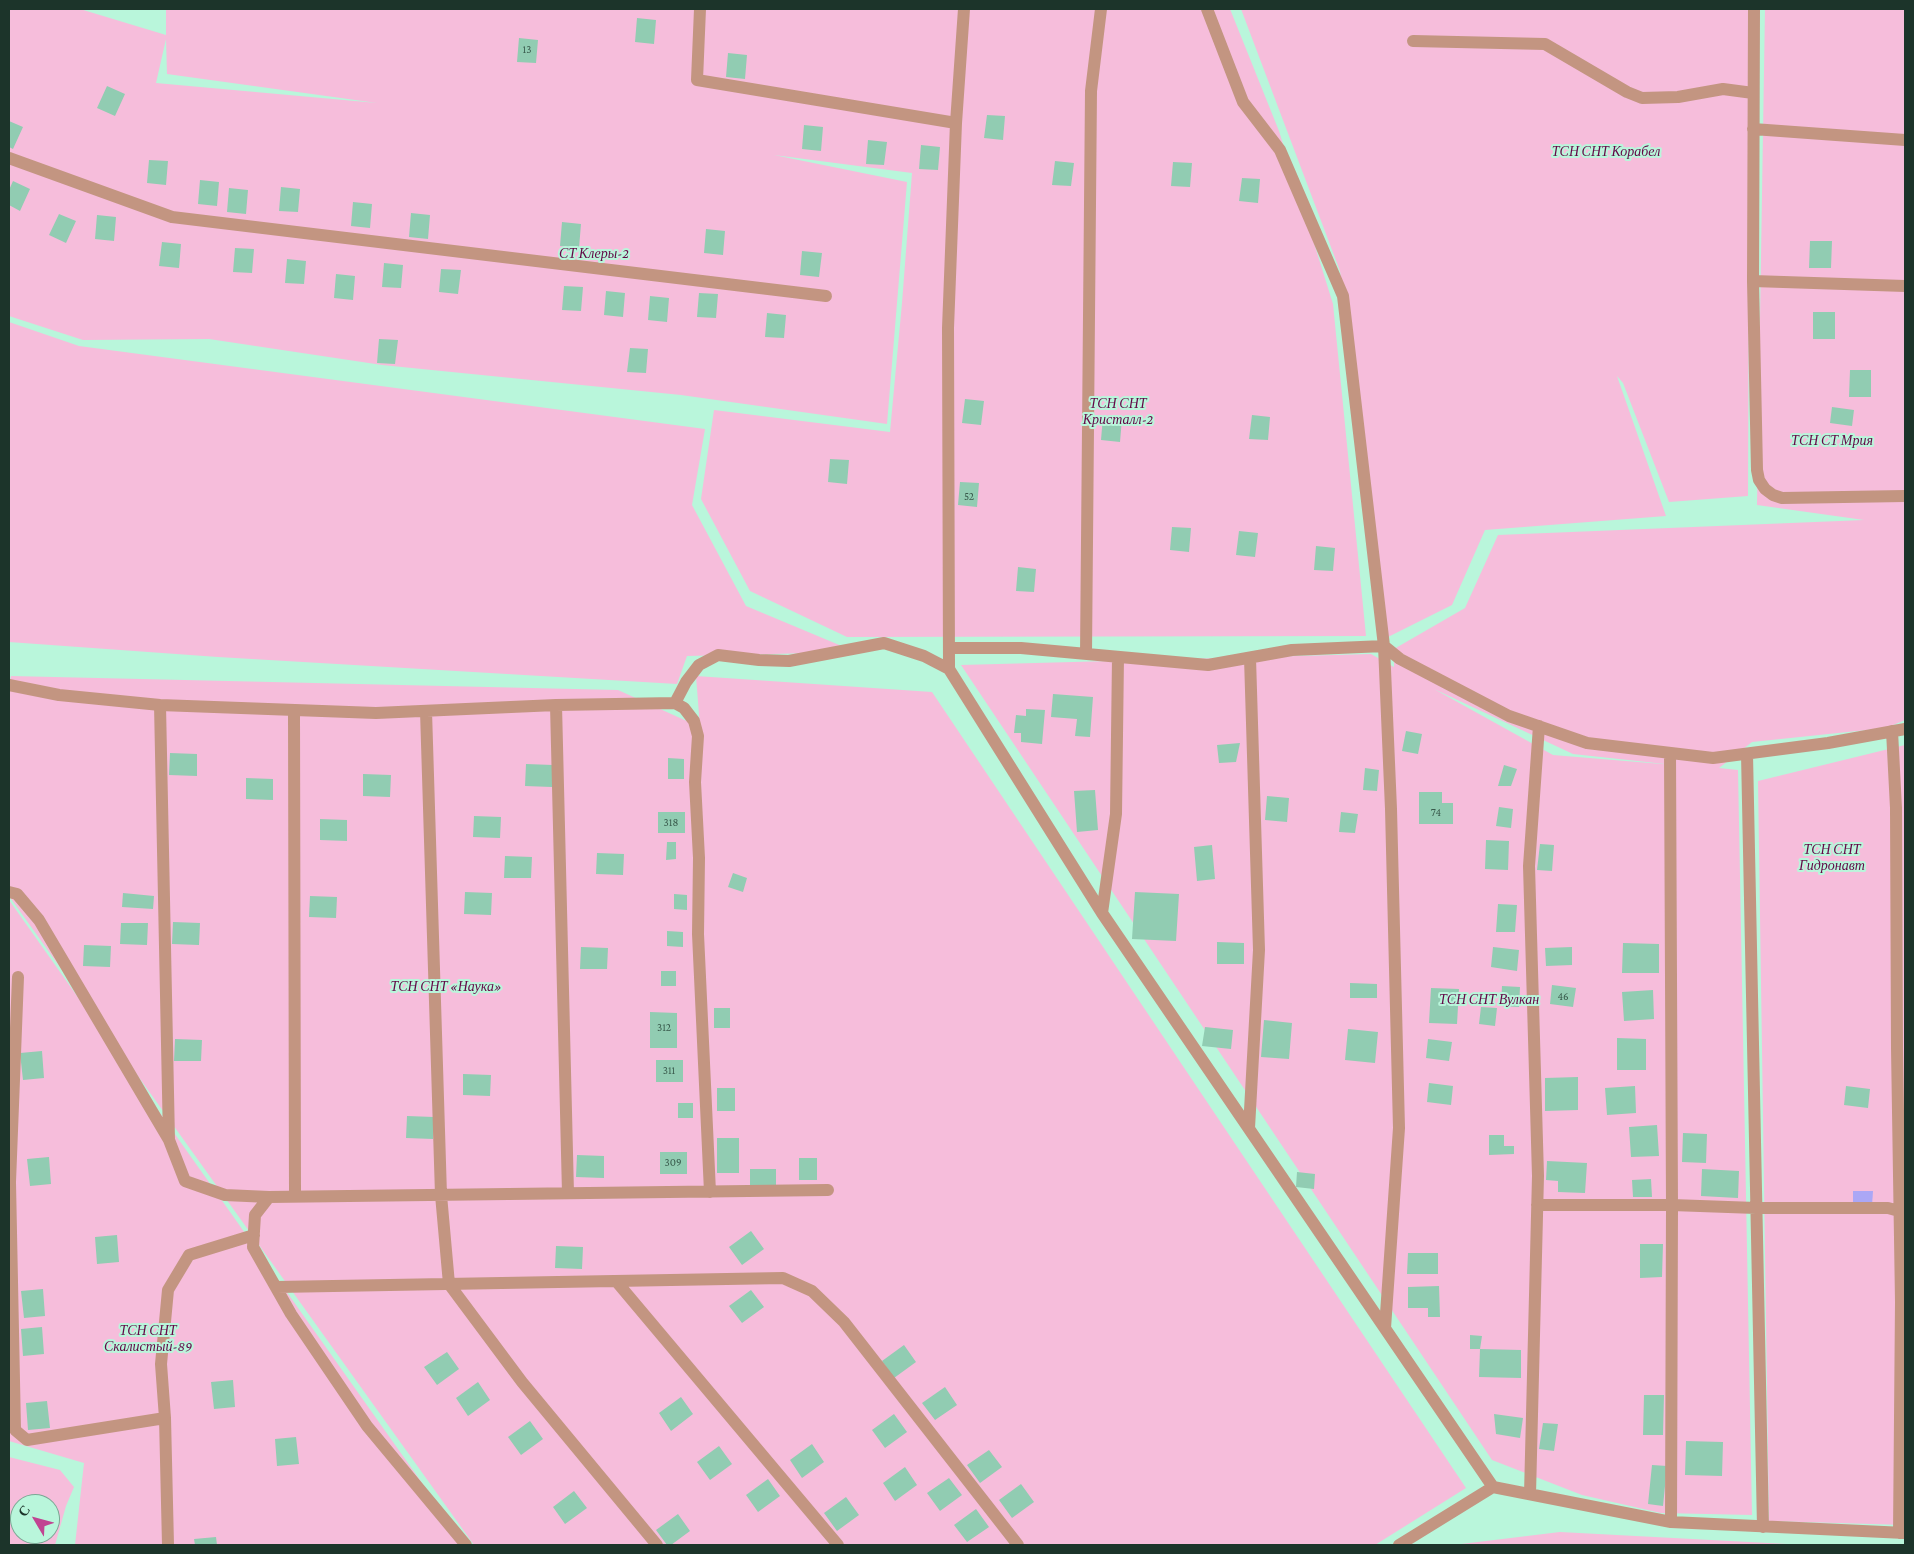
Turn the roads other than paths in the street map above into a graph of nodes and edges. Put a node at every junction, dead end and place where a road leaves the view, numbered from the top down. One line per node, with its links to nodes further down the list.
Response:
1 (700, 9): 8 (street)
2 (964, 9): 8 (street)
3 (1101, 9): 18 (street)
4 (1208, 9): 16 (street)
5 (1754, 9): 7 (street)
6 (1413, 41): 7 (street)
7 (1753, 93): 9 (street)
8 (956, 123): 17 (street)
9 (1753, 129): 10 (street); 12 (street)
10 (1905, 140)
11 (9, 158): 14 (street)
12 (1753, 281): 13 (street); 15 (street)
13 (1905, 286)
14 (826, 296)
15 (1905, 496)
16 (1384, 646): 20 (street); 28 (street); 53 (street)
17 (949, 648): 18 (street); 21 (street)
18 (1086, 654): 19 (street)
19 (1118, 657): 20 (street); 34 (street)
20 (1250, 658): 36 (street)
21 (949, 670): 23 (street); 34 (street)
22 (9, 685): 24 (street)
23 (675, 703): 25 (street); 40 (street)
24 (160, 705): 26 (street); 37 (street)
25 (556, 705): 27 (street); 41 (street)
26 (294, 710): 27 (street); 43 (street)
27 (426, 711): 42 (street)
28 (1539, 726): 31 (street); 45 (street)
29 (1905, 729): 30 (street)
30 (1892, 731): 32 (street); 48 (street)
31 (1670, 753): 32 (street); 46 (street)
32 (1747, 754): 47 (street)
33 (9, 892): 37 (street)
34 (1102, 913): 36 (street)
35 (18, 977): 38 (street)
36 (1249, 1128): 53 (street)
37 (169, 1140): 44 (street)
38 (10, 1182): 55 (street)
39 (828, 1190): 40 (street)
40 (710, 1192): 41 (street)
41 (568, 1193): 42 (street)
42 (441, 1195): 43 (street); 51 (street)
43 (295, 1196): 44 (street)
44 (269, 1197): 49 (street)
45 (1538, 1204): 46 (street); 57 (street)
46 (1672, 1205): 47 (street); 58 (street)
47 (1756, 1208): 48 (street); 59 (street)
48 (1900, 1212): 60 (street)
49 (254, 1236): 52 (street); 54 (street)
50 (616, 1281): 51 (street); 64 (street); 65 (street)
51 (449, 1284): 52 (street); 63 (street)
52 (277, 1287): 62 (street)
53 (1385, 1328): 56 (street)
54 (165, 1418): 55 (street); 61 (street)
55 (12, 1430)
56 (1493, 1487): 57 (street); 66 (street)
57 (1530, 1494): 58 (street)
58 (1671, 1522): 59 (street)
59 (1763, 1527): 60 (street)
60 (1902, 1533)
61 (168, 1545)
62 (466, 1545)
63 (657, 1545)
64 (838, 1545)
65 (1018, 1545)
66 (1400, 1545)

